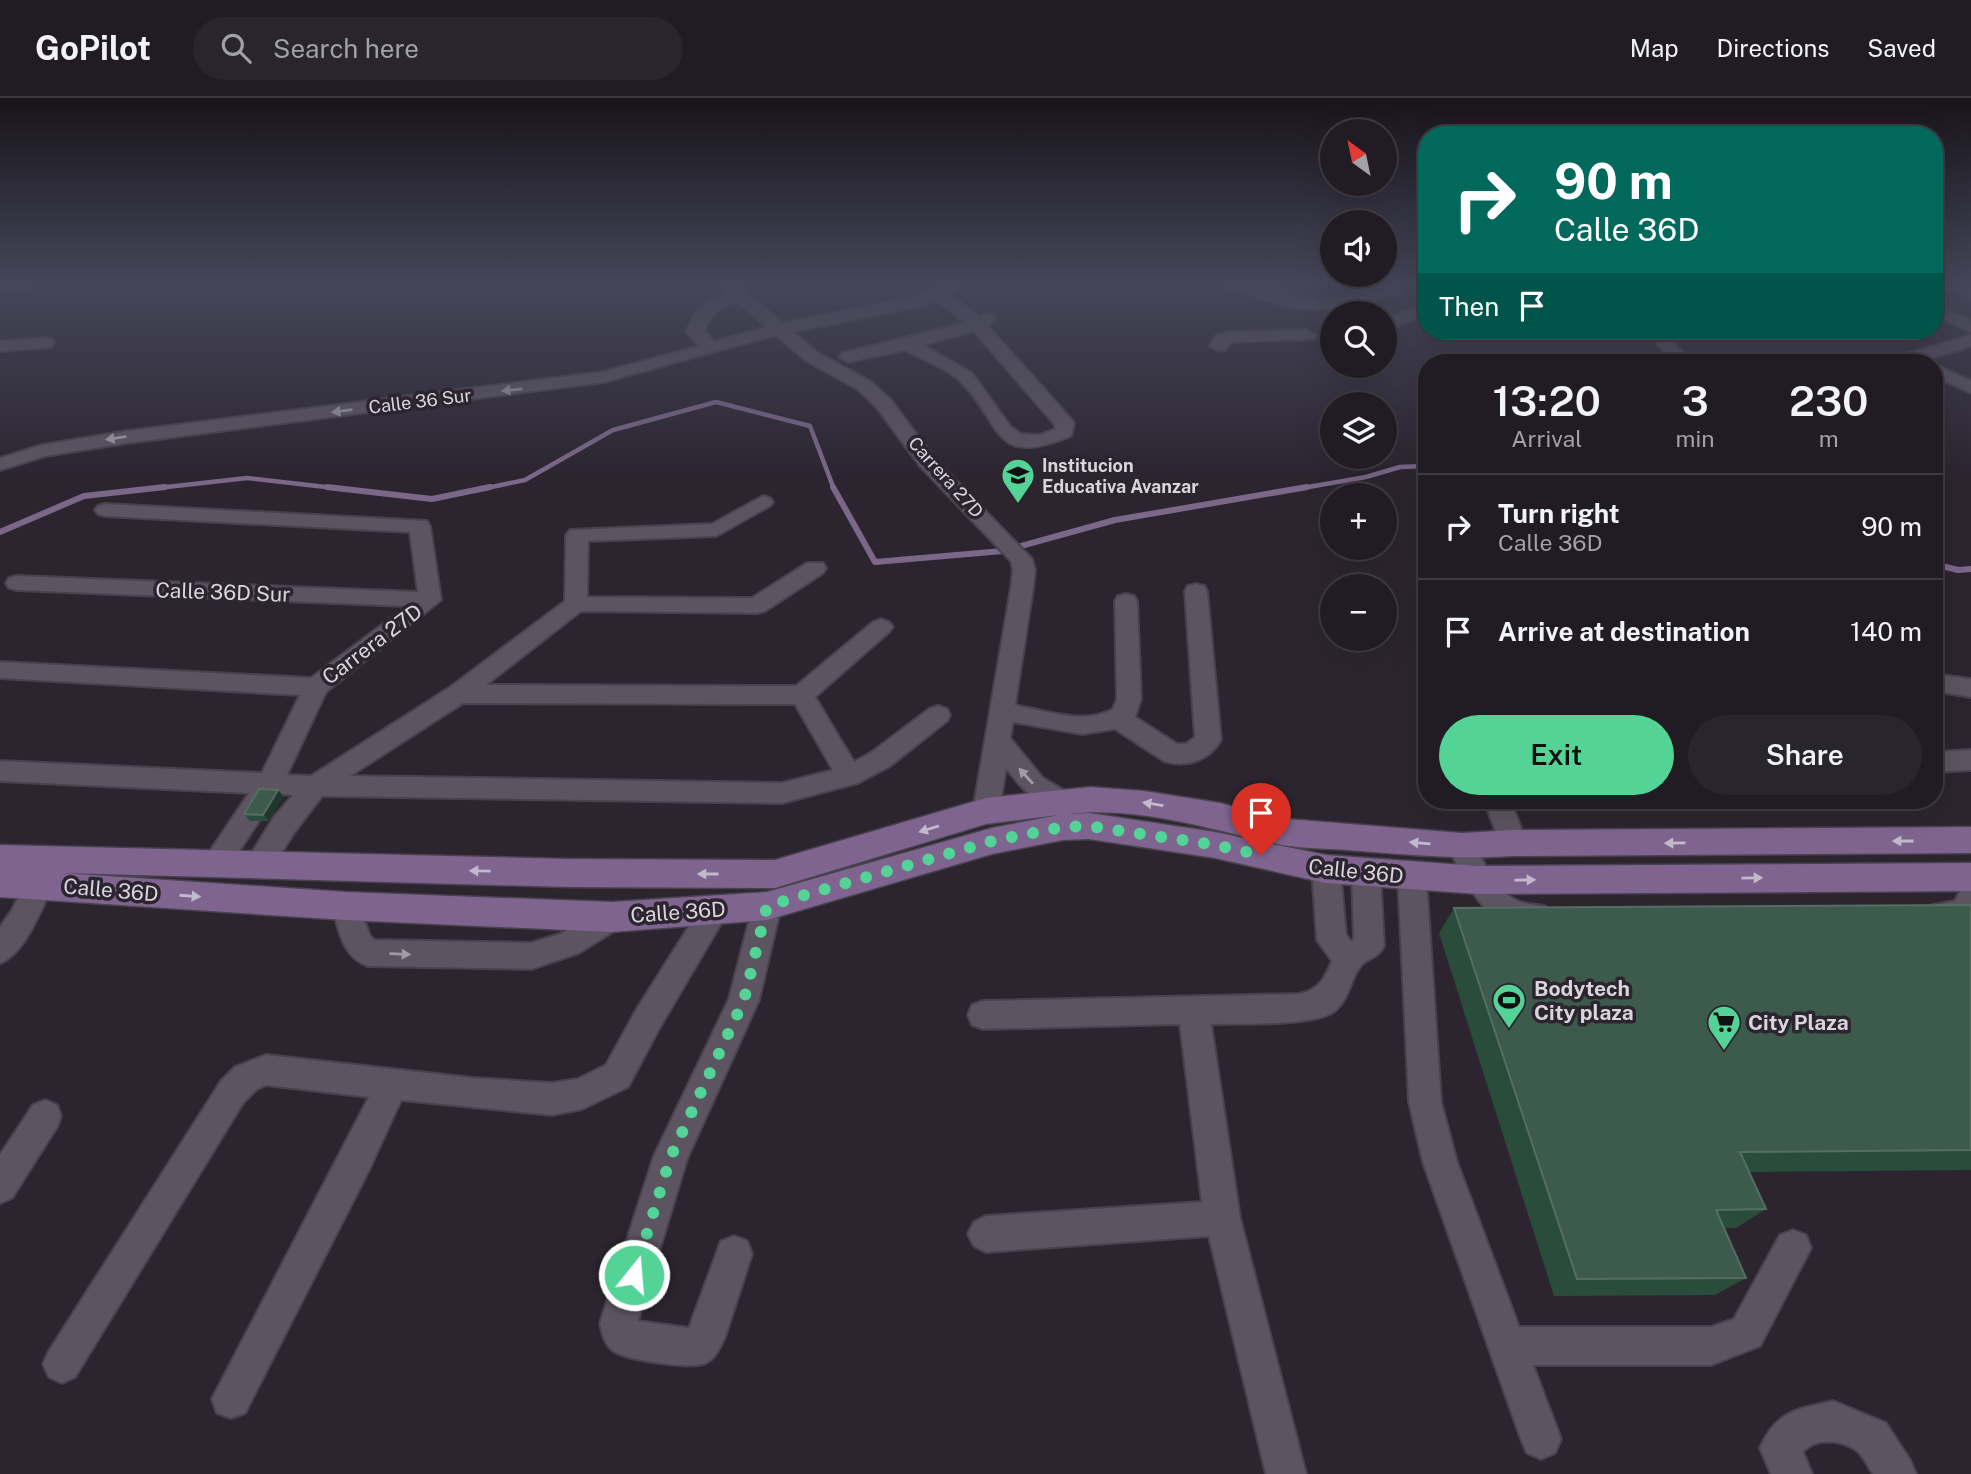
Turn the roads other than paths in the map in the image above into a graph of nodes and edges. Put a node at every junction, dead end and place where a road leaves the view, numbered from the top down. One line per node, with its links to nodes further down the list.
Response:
1 (706, 348): 11 (street, Calle 36 Sur, one-way to 11)
2 (802, 348): 27 (street, Carrera 27D)
3 (889, 348): 8 (street)
4 (918, 348): 5 (street)
5 (998, 348)
6 (1944, 348): 7 (street)
7 (1926, 354)
8 (848, 357)
9 (1943, 374): 10 (street)
10 (1971, 388)
11 (0, 464)
12 (763, 502): 19 (street)
13 (105, 510): 17 (street, Carrera 27D)
14 (815, 568): 19 (street)
15 (17, 583): 17 (street, Calle 36D Sur)
16 (1196, 591): 29 (street)
17 (430, 600): 23 (street, Carrera 27D)
18 (1126, 601): 29 (street)
19 (576, 604): 25 (street)
20 (881, 627): 26 (street)
21 (0, 670): 23 (street)
22 (1943, 684): 24 (street)
23 (316, 687): 35 (street, Carrera 27D)
24 (1971, 688)
25 (458, 694): 26 (street); 36 (street)
26 (802, 695): 34 (street)
27 (1001, 711): 29 (street); 30 (street, Carrera 27D)
28 (939, 715): 34 (street)
29 (1119, 719)
30 (999, 741): 37 (street, one-way to 30); 39 (street, Carrera 27D)
31 (1971, 760): 32 (street)
32 (1943, 762)
33 (0, 771): 35 (street)
34 (849, 776): 36 (street)
35 (269, 785): 36 (street); 44 (street, Carrera 27D)
36 (315, 786): 45 (street)
37 (1061, 801): 39 (main road, Calle 36D); 42 (main road, Calle 36D, one-way to 37)
38 (1500, 809): 41 (street)
39 (986, 811): 45 (main road, Calle 36D, one-way to 45)
40 (1971, 840): 41 (main road, Calle 36D, one-way to 41)
41 (1513, 843): 42 (main road, Calle 36D)
42 (1462, 846): 50 (street)
43 (0, 858): 44 (main road, Calle 36D)
44 (216, 863): 45 (main road, Calle 36D)
45 (266, 864)
46 (1326, 869): 47 (main road, Calle 36D); 55 (main road, Calle 36D); 61 (street)
47 (1366, 874): 48 (main road, Calle 36D); 61 (street)
48 (1412, 877): 50 (main road, Calle 36D); 71 (street)
49 (1971, 877): 50 (main road, Calle 36D, one-way to 49)
50 (1478, 880): 59 (street)
51 (0, 883): 52 (main road, Calle 36D)
52 (39, 884): 54 (main road, Calle 36D, one-way to 54); 60 (street)
53 (1971, 897): 57 (street)
54 (346, 906): 58 (main road, Calle 36D); 58 (street, one-way to 58)
55 (767, 906): 56 (main road, Calle 36D); 70 (street)
56 (715, 910): 58 (main road, Calle 36D); 64 (street)
57 (1912, 915)
58 (611, 916)
59 (1565, 916)
60 (0, 950)
61 (1348, 958): 62 (street)
62 (1194, 1010): 63 (street); 67 (street)
63 (983, 1015)
64 (392, 1084): 72 (street); 73 (street)
65 (46, 1116): 66 (street)
66 (4, 1174)
67 (1222, 1218): 68 (street); 75 (street)
68 (986, 1234)
69 (1793, 1248): 71 (street)
70 (734, 1255)
71 (1507, 1346): 74 (street)
72 (62, 1364)
73 (231, 1399)
74 (1541, 1439)
75 (1286, 1474)
76 (1792, 1474): 77 (street)
77 (1896, 1474)

